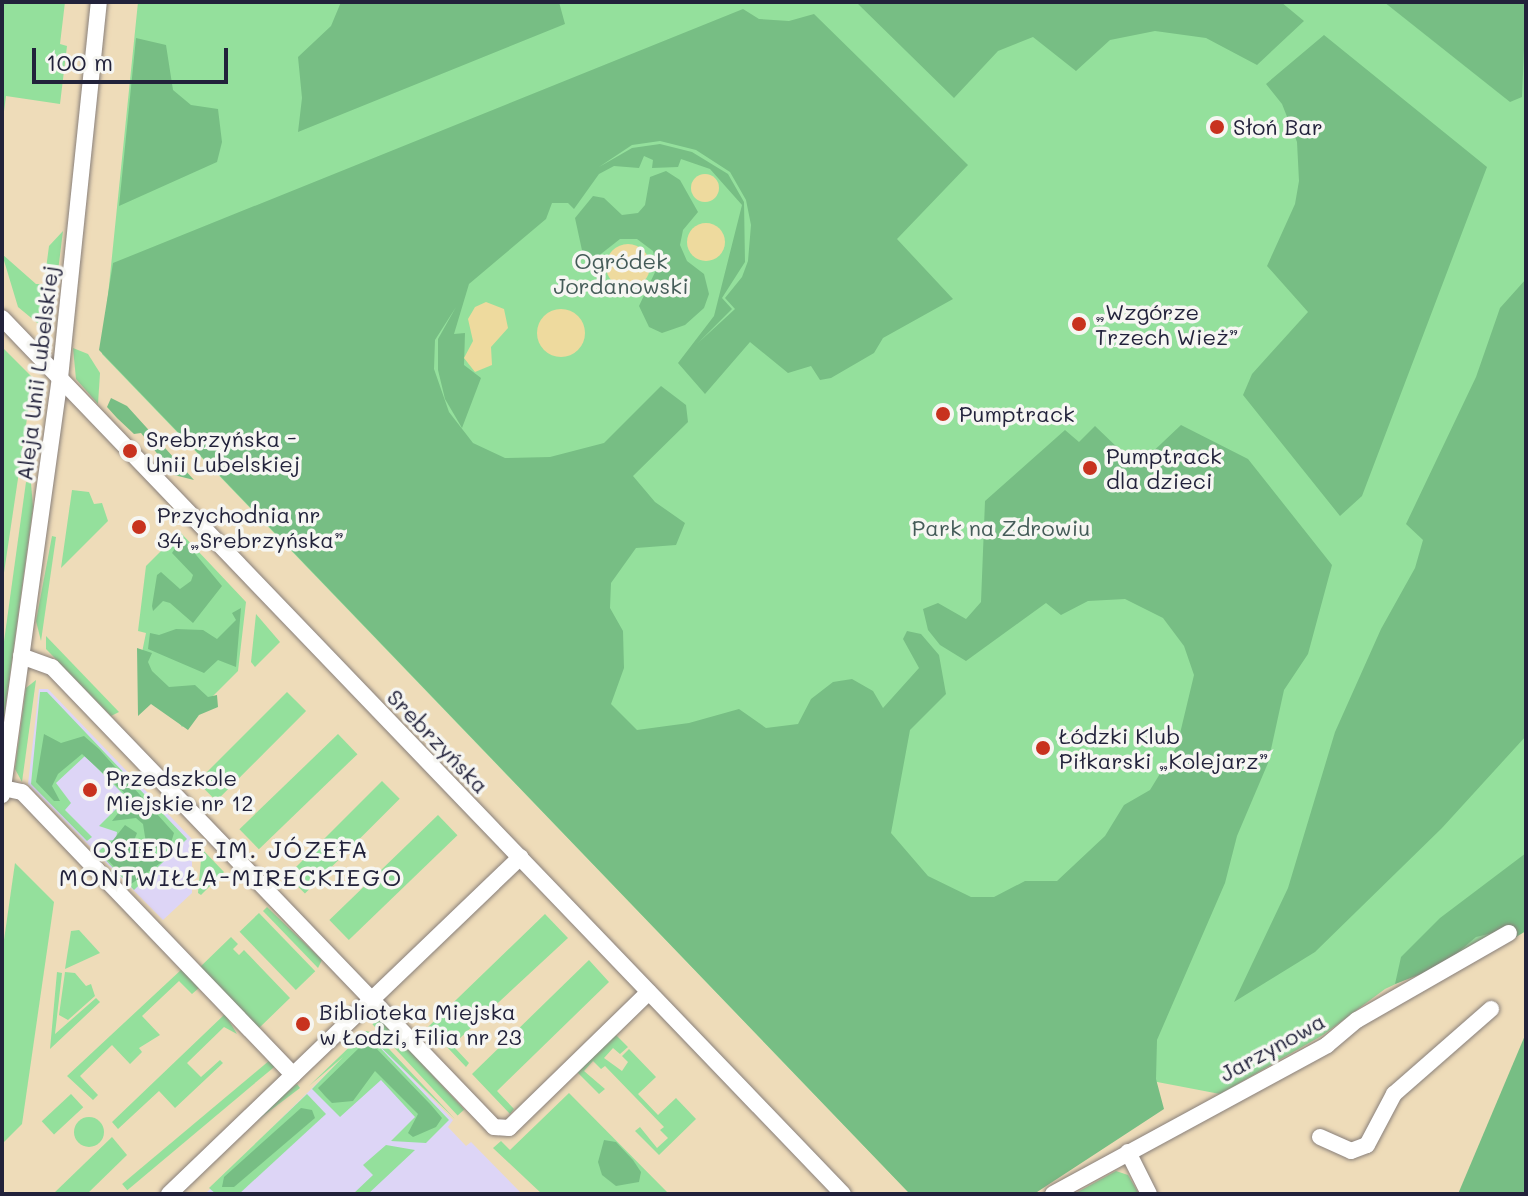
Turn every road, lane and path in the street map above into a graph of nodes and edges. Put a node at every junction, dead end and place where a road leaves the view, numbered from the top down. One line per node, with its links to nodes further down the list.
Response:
1 (99, 2): 3 (street, Aleja Unii Lubelskiej)
2 (2, 318): 3 (street, Srebrzyńska)
3 (60, 378): 4 (street, Aleja Unii Lubelskiej); 7 (street, Srebrzyńska)
4 (21, 656): 5 (street, Aleja Unii Lubelskiej); 10 (street)
5 (3, 788): 6 (street, Aleja Unii Lubelskiej); 12 (street)
6 (2, 795)
7 (520, 857): 9 (street, Srebrzyńska); 10 (street)
8 (1509, 933): 14 (street, Jarzynowa)
9 (649, 992): 10 (street); 16 (street, Srebrzyńska)
10 (371, 1000): 12 (street)
11 (1491, 1009): 13 (street)
12 (293, 1075): 15 (street)
13 (1320, 1137)
14 (1128, 1152): 17 (street, Jarzynowa); 18 (street)
15 (169, 1194)
16 (843, 1194)
17 (1053, 1194)
18 (1149, 1194)

